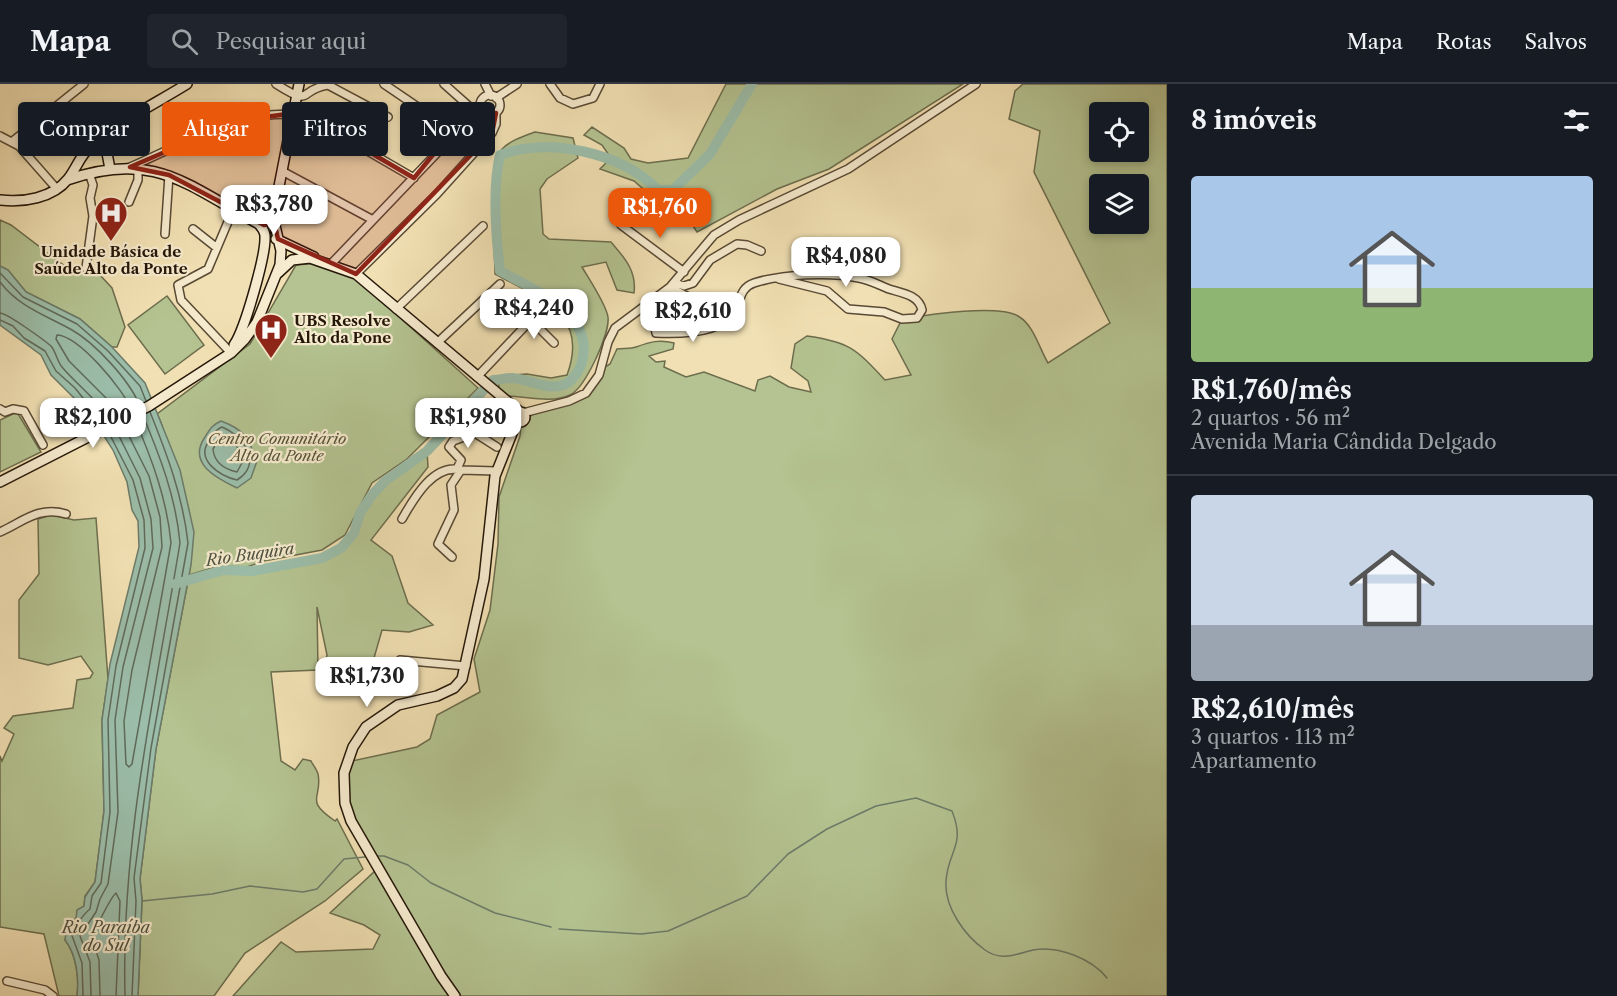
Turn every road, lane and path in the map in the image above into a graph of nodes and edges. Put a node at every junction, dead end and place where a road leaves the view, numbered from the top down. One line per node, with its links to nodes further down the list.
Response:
1 (84, 84): 24 (street)
2 (187, 84): 19 (main road)
3 (276, 84): 12 (street)
4 (299, 84): 12 (main road)
5 (444, 84): 17 (street)
6 (485, 84): 13 (street)
7 (517, 84): 13 (street)
8 (550, 84): 9 (street)
9 (600, 84)
10 (976, 84): 57 (street)
11 (388, 85): 16 (street)
12 (297, 97): 14 (main road); 15 (street)
13 (493, 97): 18 (street); 20 (street)
14 (296, 102)
15 (360, 102)
16 (412, 102)
17 (464, 102)
18 (482, 102)
19 (150, 107)
20 (496, 113): 22 (street)
21 (282, 114): 31 (street)
22 (495, 126)
23 (0, 136): 24 (street)
24 (13, 141): 38 (street)
25 (82, 156): 37 (main road)
26 (108, 156): 32 (main road)
27 (285, 156): 33 (main road)
28 (376, 156): 36 (street)
29 (432, 156): 36 (street)
30 (471, 156): 58 (street)
31 (134, 167): 32 (main road); 35 (main road); 40 (street)
32 (110, 168): 34 (main road)
33 (282, 171): 42 (main road); 43 (street)
34 (89, 172): 37 (main road); 56 (street)
35 (169, 175): 41 (main road); 48 (street)
36 (414, 178): 43 (street)
37 (67, 180): 38 (main road)
38 (56, 188): 39 (main road)
39 (0, 200)
40 (129, 202)
41 (233, 210): 44 (main road); 51 (street)
42 (273, 217): 44 (main road); 49 (main road)
43 (373, 220): 54 (street)
44 (259, 224): 50 (main road)
45 (621, 225): 57 (street)
46 (483, 226): 64 (street)
47 (193, 229): 51 (street)
48 (165, 234)
49 (278, 239): 50 (main road); 53 (main road); 59 (main road)
50 (265, 246): 55 (main road)
51 (216, 248): 68 (street)
52 (761, 251): 62 (street)
53 (319, 260): 54 (main road); 59 (main road)
54 (331, 264): 58 (main road)
55 (260, 265): 59 (main road); 68 (main road)
56 (86, 267)
57 (684, 272): 62 (street)
58 (356, 274): 64 (main road)
59 (276, 276): 68 (main road)
60 (779, 279): 60 (street); 62 (street)
61 (500, 284): 66 (street)
62 (673, 285): 71 (street)
63 (547, 303): 65 (street)
64 (396, 309): 66 (main road)
65 (531, 320): 67 (street); 69 (street)
66 (437, 343): 69 (main road)
67 (555, 343)
68 (230, 353): 76 (main road)
69 (480, 379): 71 (main road)
70 (0, 409): 72 (street)
71 (520, 417): 75 (main road)
72 (43, 445)
73 (497, 447): 74 (street)
74 (459, 469): 75 (street); 78 (street); 80 (street)
75 (496, 471): 82 (main road)
76 (0, 482)
77 (66, 514): 79 (street)
78 (402, 519)
79 (0, 532)
80 (452, 557)
81 (400, 660): 82 (street)
82 (466, 666): 85 (main road)
83 (7, 981): 84 (street)
84 (53, 996)
85 (455, 996)

